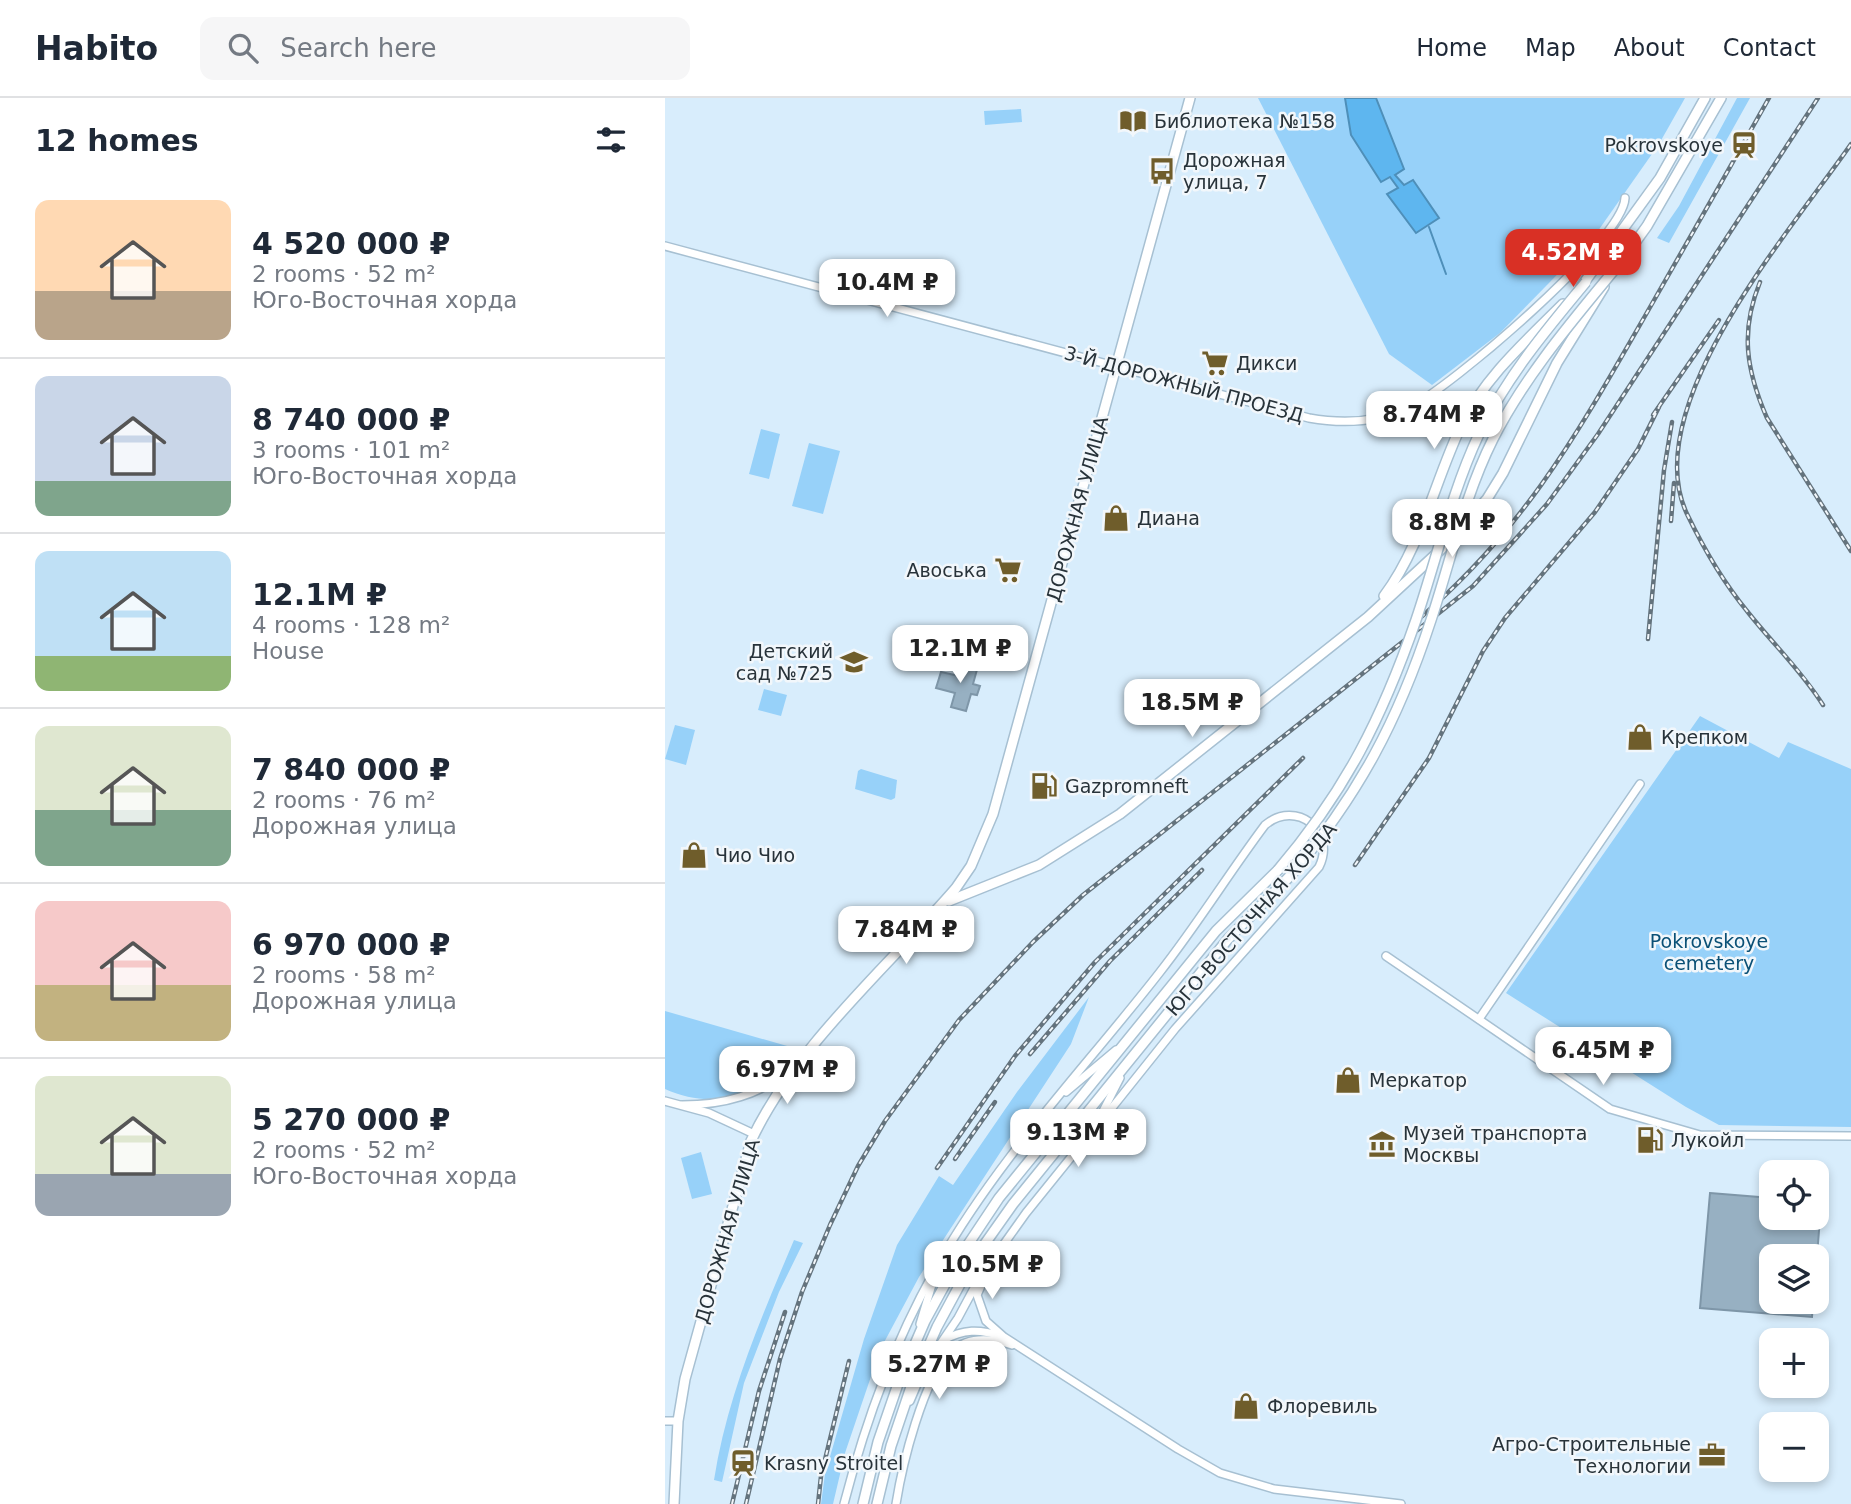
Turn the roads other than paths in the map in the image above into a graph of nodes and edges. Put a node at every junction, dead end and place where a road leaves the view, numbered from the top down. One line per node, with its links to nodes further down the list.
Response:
1 (1190, 98): 8 (main road, ДОРОЖНАЯ УЛИЦА)
2 (1705, 98): 7 (main road, ЮГО-ВОСТОЧНАЯ ХОРДА)
3 (1721, 98): 6 (main road, ЮГО-ВОСТОЧНАЯ ХОРДА)
4 (1625, 198): 8 (street, 3-Й ДОРОЖНЫЙ ПРОЕЗД)
5 (665, 246): 8 (street, 3-Й ДОРОЖНЫЙ ПРОЕЗД)
6 (1620, 263): 9 (main road, bridge); 18 (main road, ЮГО-ВОСТОЧНАЯ ХОРДА, bridge)
7 (1586, 282): 9 (main road, bridge); 17 (main road, ЮГО-ВОСТОЧНАЯ ХОРДА, bridge)
8 (1116, 366): 11 (main road, ДОРОЖНАЯ УЛИЦА)
9 (1368, 617): 13 (main road)
10 (1640, 784): 16 (street)
11 (966, 875): 12 (main road, ДОРОЖНАЯ УЛИЦА); 13 (main road)
12 (956, 888): 13 (main road); 14 (main road, ДОРОЖНАЯ УЛИЦА)
13 (979, 889): 14 (main road)
14 (940, 907): 19 (main road, ДОРОЖНАЯ УЛИЦА)
15 (1386, 956): 16 (street)
16 (1479, 1019): 25 (street)
17 (1122, 1046): 21 (street); 30 (main road, ЮГО-ВОСТОЧНАЯ ХОРДА)
18 (1135, 1055): 24 (street); 34 (main road, ЮГО-ВОСТОЧНАЯ ХОРДА)
19 (798, 1065): 22 (street); 23 (main road, ДОРОЖНАЯ УЛИЦА)
20 (665, 1101): 22 (street)
21 (1056, 1101): 24 (street); 26 (street)
22 (682, 1105): 23 (street)
23 (754, 1134): 33 (main road, ДОРОЖНАЯ УЛИЦА)
24 (1091, 1134): 27 (street)
25 (1851, 1136)
26 (940, 1261): 30 (street); 36 (street)
27 (991, 1263): 28 (street); 29 (street)
28 (1004, 1337): 29 (street); 31 (street)
29 (943, 1340): 34 (street)
30 (914, 1346): 37 (main road, ЮГО-ВОСТОЧНАЯ ХОРДА)
31 (1025, 1351): 39 (street); 40 (street)
32 (665, 1421): 33 (street)
33 (678, 1421): 35 (main road, ДОРОЖНАЯ УЛИЦА)
34 (891, 1446): 38 (main road, ЮГО-ВОСТОЧНАЯ ХОРДА)
35 (674, 1504)
36 (844, 1504)
37 (863, 1504)
38 (877, 1504)
39 (896, 1504)
40 (1401, 1504)

